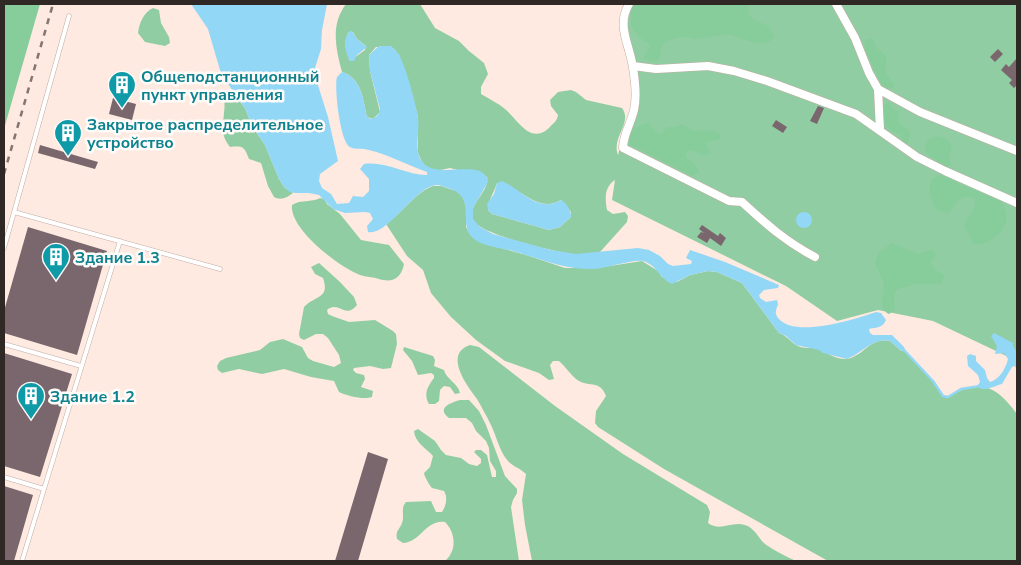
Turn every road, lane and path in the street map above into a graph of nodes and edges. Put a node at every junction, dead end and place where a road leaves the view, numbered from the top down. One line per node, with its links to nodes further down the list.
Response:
1 (628, 4): 4 (street)
2 (836, 4): 5 (street)
3 (68, 16): 9 (lane)
4 (633, 66): 6 (street); 12 (street)
5 (878, 89): 6 (street); 7 (street)
6 (880, 130): 8 (street)
7 (1017, 151)
8 (1017, 203)
9 (14, 212): 10 (lane); 11 (lane)
10 (120, 241): 13 (lane); 15 (lane)
11 (4, 248)
12 (815, 257)
13 (220, 269)
14 (4, 344): 15 (lane)
15 (82, 366): 17 (lane)
16 (4, 477): 17 (lane)
17 (44, 489): 18 (lane)
18 (22, 561)

